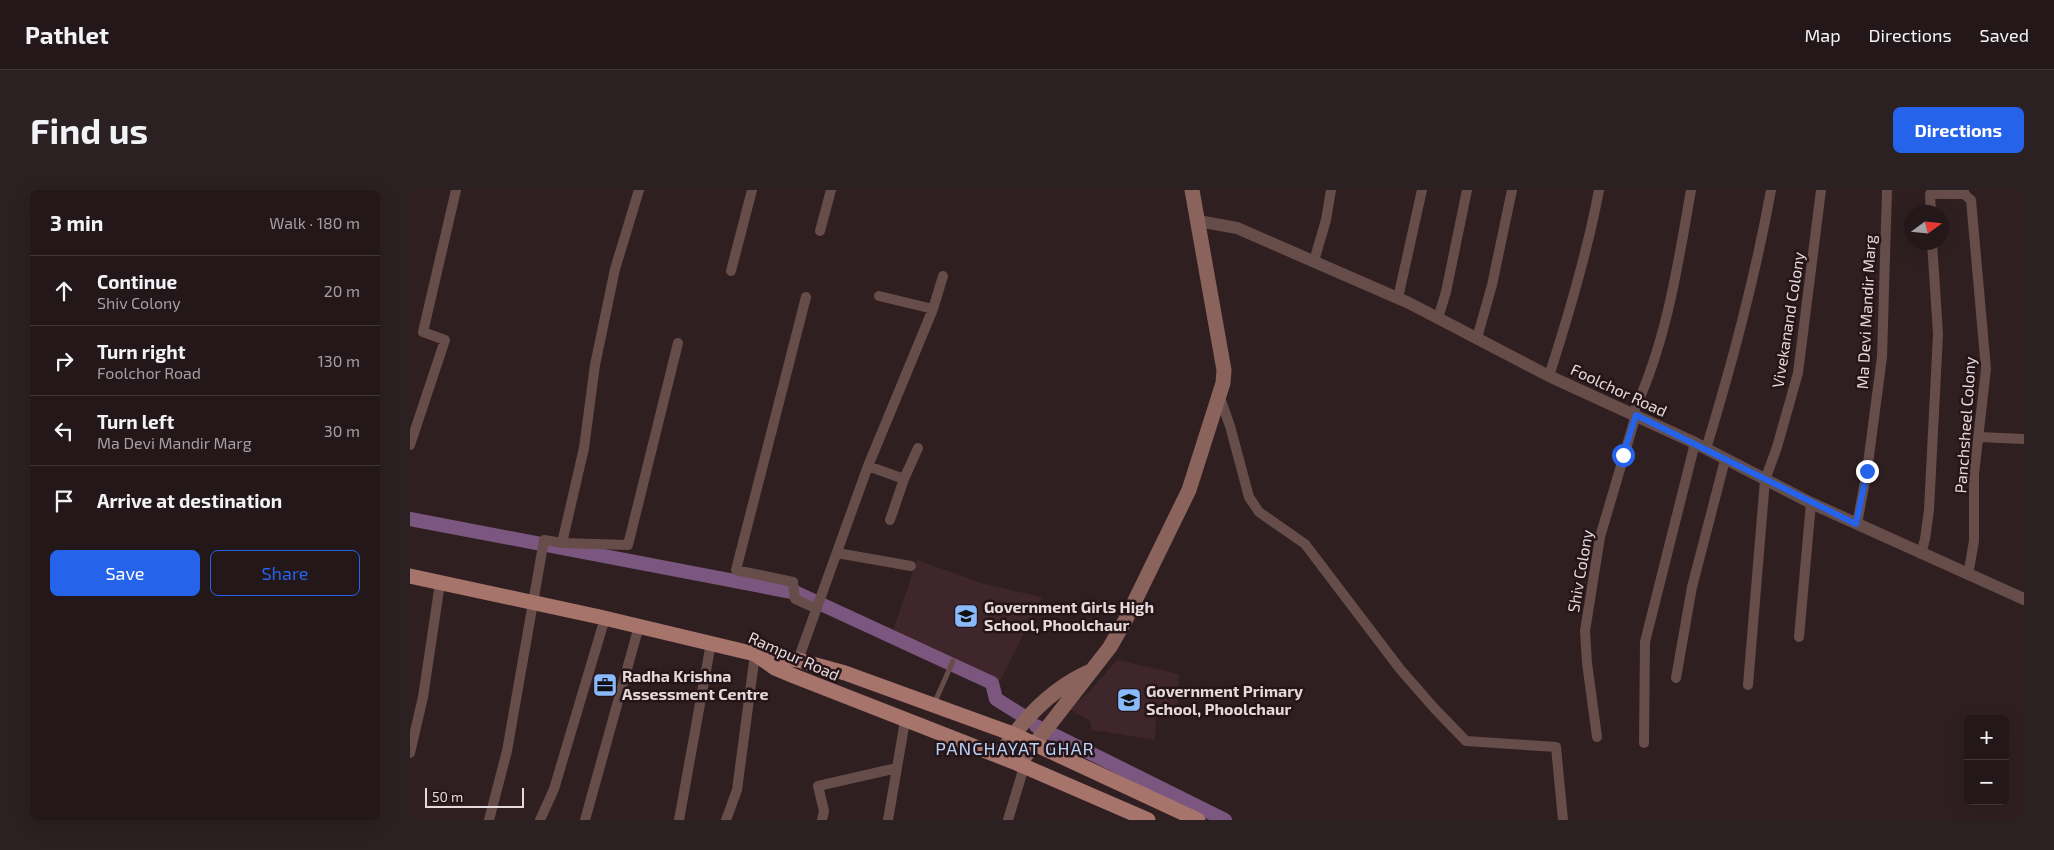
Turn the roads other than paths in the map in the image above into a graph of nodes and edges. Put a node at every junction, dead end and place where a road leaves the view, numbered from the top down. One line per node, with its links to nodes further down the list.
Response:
1 (456, 190): 35 (street)
2 (638, 190): 45 (street)
3 (752, 190): 21 (street)
4 (831, 190): 18 (street)
5 (1192, 190): 17 (main road)
6 (1331, 190): 20 (street)
7 (1422, 190): 25 (street)
8 (1467, 190): 27 (street)
9 (1512, 190): 28 (street)
10 (1599, 190): 30 (street)
11 (1691, 190): 32 (street, Shiv Colony)
12 (1771, 190): 36 (street)
13 (1821, 190): 41 (street, Vivekanand Colony)
14 (1887, 190): 44 (street, Ma Devi Mandir Marg)
15 (1964, 192): 16 (street); 33 (street, Panchsheel Colony)
16 (1931, 205)
17 (1198, 221): 20 (street, Foolchor Road); 31 (main road)
18 (820, 231)
19 (1933, 250): 47 (street)
20 (1314, 261): 25 (street, Foolchor Road)
21 (731, 271)
22 (943, 276): 26 (street)
23 (880, 296): 26 (street)
24 (806, 297): 54 (street)
25 (1398, 298): 27 (street, Foolchor Road)
26 (933, 309): 39 (street)
27 (1438, 318): 28 (street, Foolchor Road)
28 (1477, 338): 30 (street, Foolchor Road)
29 (678, 343): 45 (street)
30 (1549, 376): 32 (street, Foolchor Road)
31 (1218, 394): 62 (main road); 85 (street)
32 (1634, 414): 36 (street, Foolchor Road); 68 (street, Shiv Colony)
33 (1979, 437): 34 (street); 49 (street, Panchsheel Colony)
34 (2024, 438)
35 (410, 445)
36 (1700, 446): 38 (street, Foolchor Road); 69 (street)
37 (918, 448): 40 (street)
38 (1725, 460): 41 (street, Foolchor Road); 63 (street)
39 (868, 466): 40 (street); 46 (street)
40 (904, 479): 43 (street)
41 (1765, 480): 42 (street, Foolchor Road); 64 (street, Vivekanand Colony)
42 (1811, 503): 44 (street, Foolchor Road); 57 (street)
43 (890, 520)
44 (1856, 524): 47 (street, Foolchor Road)
45 (562, 542): 53 (street)
46 (837, 552): 48 (street); 54 (street)
47 (1921, 554): 49 (street, Foolchor Road)
48 (911, 566)
49 (1968, 575): 52 (street, Foolchor Road)
50 (410, 576): 51 (main road, Rampur Road)
51 (440, 583): 53 (main road, Rampur Road); 71 (street)
52 (2024, 599)
53 (534, 604): 55 (main road, Rampur Road); 75 (street)
54 (815, 608): 60 (street)
55 (605, 618): 56 (main road, Rampur Road); 76 (street)
56 (639, 626): 58 (main road, Rampur Road); 77 (street)
57 (1799, 637)
58 (711, 643): 59 (main road, Rampur Road); 78 (street)
59 (755, 654): 60 (main road); 66 (main road, Rampur Road); 79 (street)
60 (798, 660): 65 (main road)
61 (953, 661): 65 (lane)
62 (1091, 671): 67 (main road); 70 (main road)
63 (1676, 678)
64 (1748, 685)
65 (933, 706): 67 (main road)
66 (905, 721): 72 (main road, Rampur Road); 74 (street)
67 (1013, 734): 70 (main road); 72 (main road)
68 (1597, 737)
69 (1644, 743)
70 (1036, 744): 73 (main road); 84 (main road)
71 (410, 754)
72 (998, 756): 73 (main road, Rampur Road)
73 (1021, 766): 82 (street); 83 (main road, Rampur Road)
74 (897, 768): 80 (street); 81 (street)
75 (489, 820)
76 (540, 820)
77 (585, 820)
78 (679, 820)
79 (726, 820)
80 (822, 820)
81 (888, 820)
82 (1008, 820)
83 (1148, 820)
84 (1198, 820)
85 (1563, 820)

